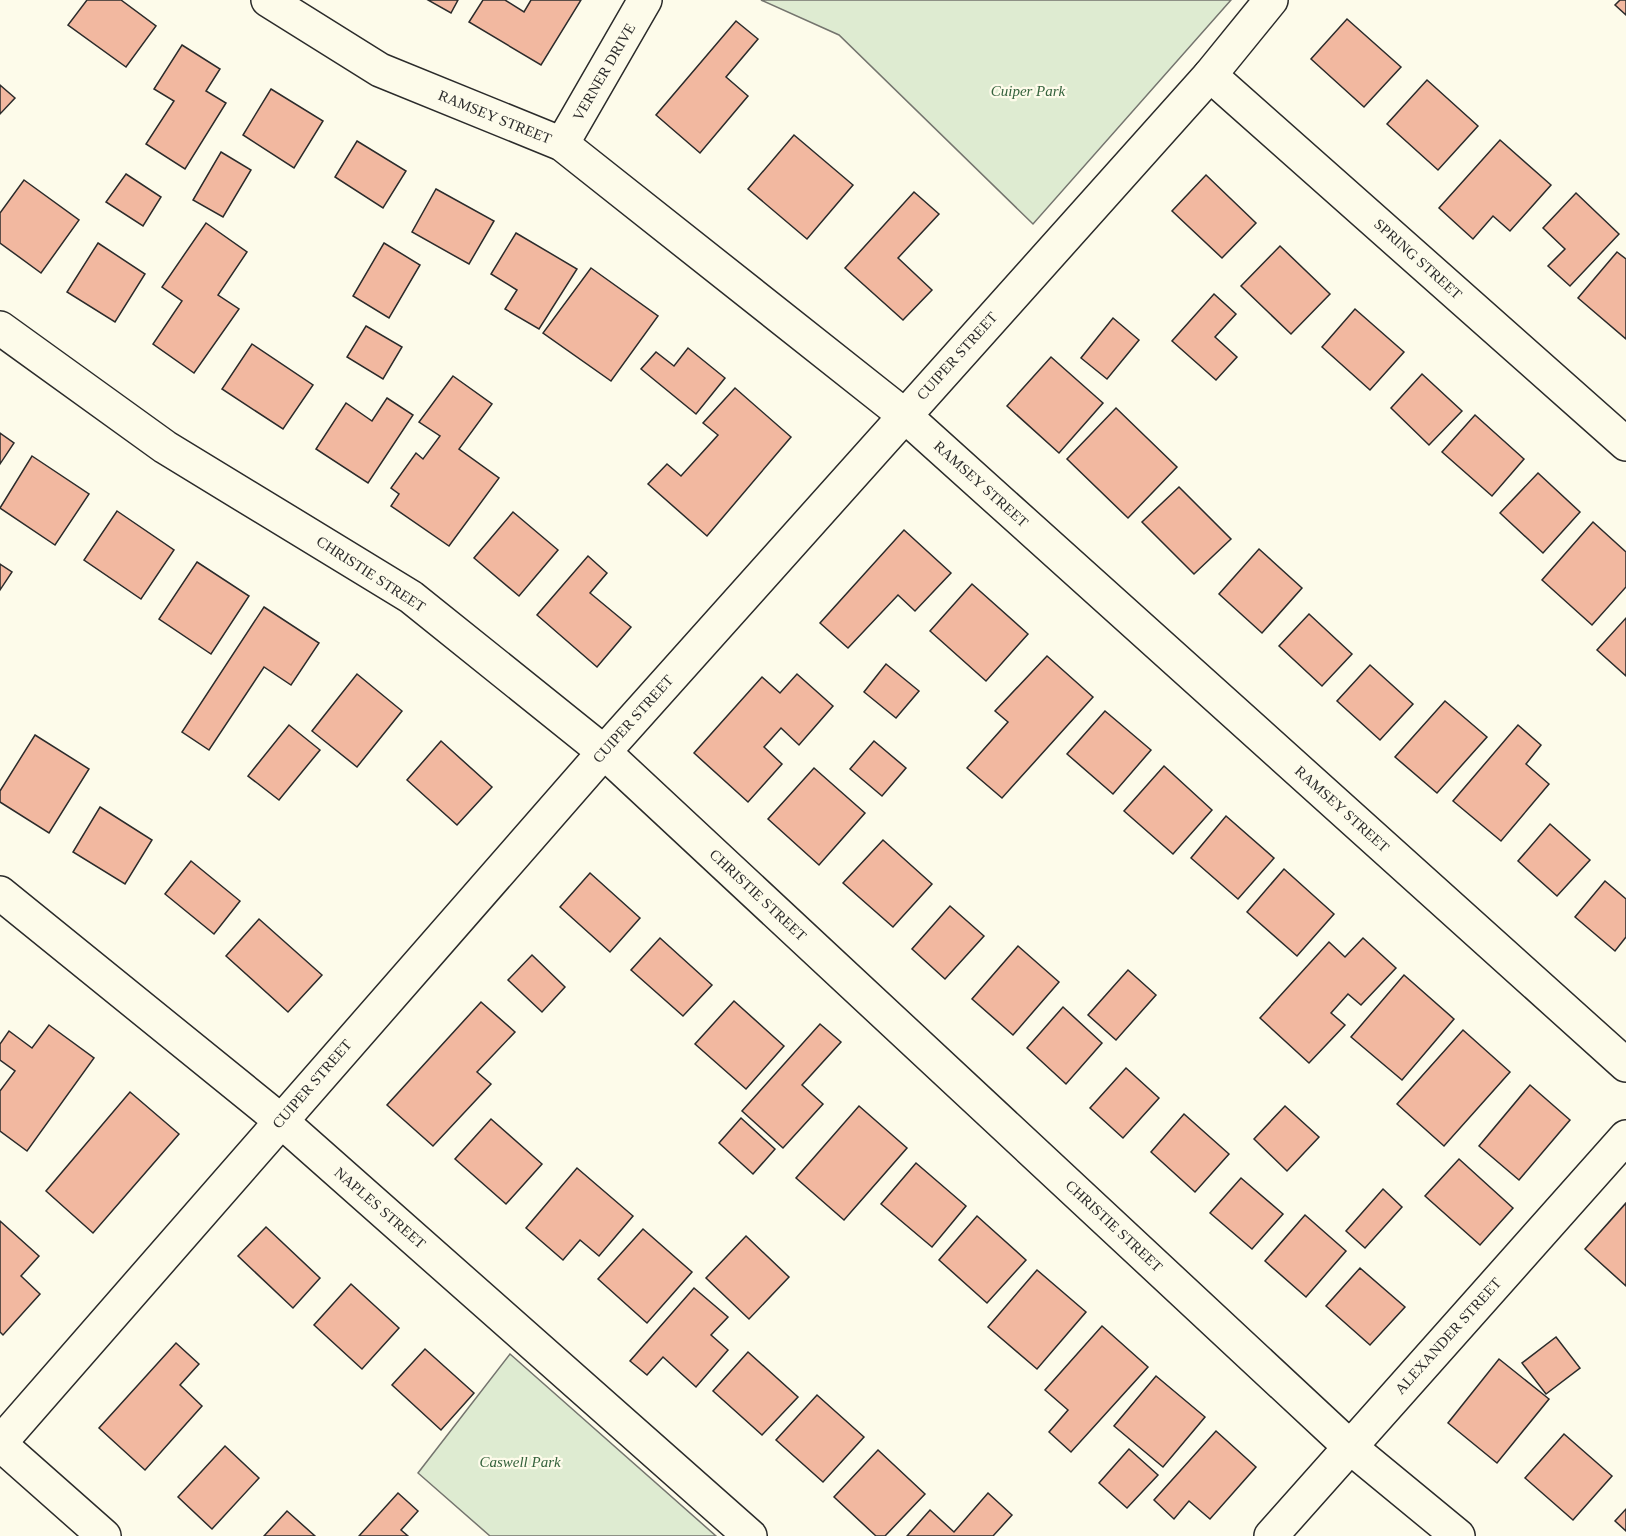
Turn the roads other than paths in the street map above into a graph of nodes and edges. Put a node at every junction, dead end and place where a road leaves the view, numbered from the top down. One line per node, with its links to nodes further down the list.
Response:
1 (268, 0): 5 (street, RAMSEY STREET)
2 (645, 0): 5 (street, VERNER DRIVE)
3 (1271, 0): 4 (street, CUIPER STREET)
4 (1210, 75): 7 (street, CUIPER STREET); 8 (street, SPRING STREET)
5 (562, 144): 7 (street, RAMSEY STREET)
6 (0, 328): 9 (street, CHRISTIE STREET)
7 (904, 415): 9 (street, CUIPER STREET); 11 (street, RAMSEY STREET)
8 (1626, 444)
9 (604, 752): 12 (street, CUIPER STREET); 15 (street, CHRISTIE STREET)
10 (0, 893): 12 (street, NAPLES STREET)
11 (1626, 1065)
12 (280, 1120): 14 (street, CUIPER STREET); 17 (street, NAPLES STREET)
13 (1626, 1137): 15 (street, ALEXANDER STREET)
14 (0, 1443): 16 (street)
15 (1350, 1447): 18 (street, ALEXANDER STREET); 19 (street, CHRISTIE STREET)
16 (104, 1536)
17 (750, 1536)
18 (1270, 1536)
19 (1458, 1536)

